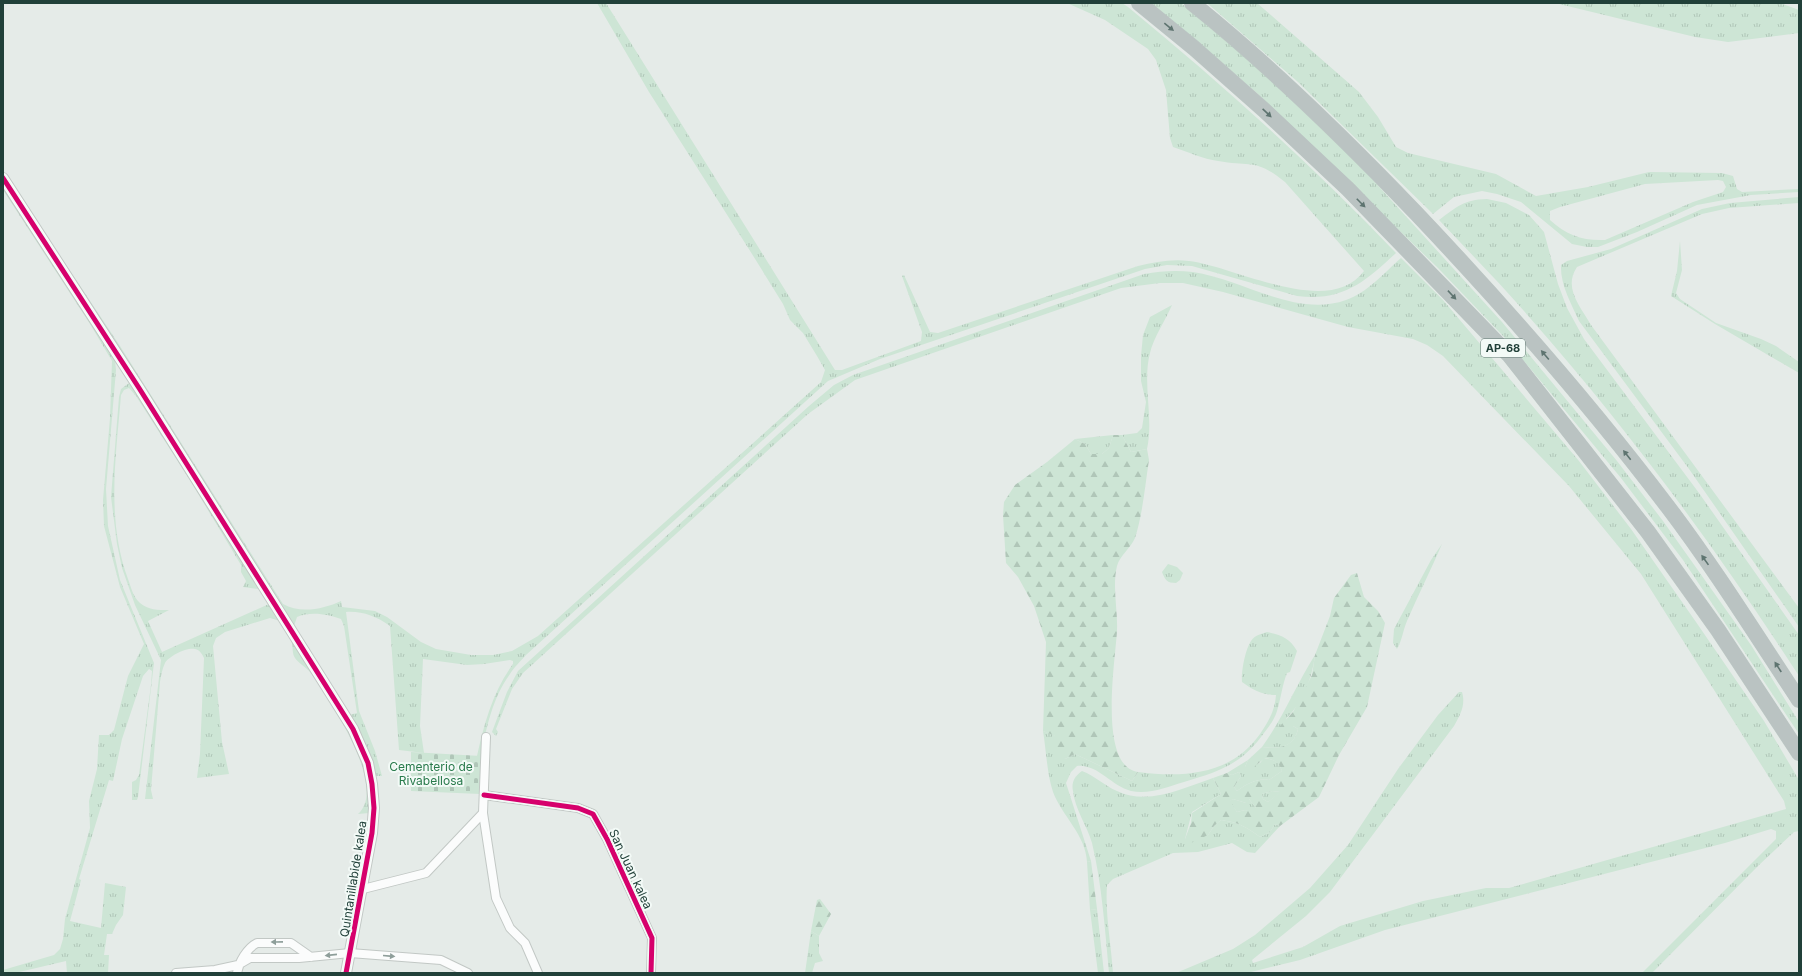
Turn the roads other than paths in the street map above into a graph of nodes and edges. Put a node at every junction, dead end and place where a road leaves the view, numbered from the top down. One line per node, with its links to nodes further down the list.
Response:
1 (1139, 3): 6 (highway, AP-68, one-way to 6)
2 (1192, 3): 4 (highway, AP-68, one-way to 2)
3 (3, 178): 9 (street, Quintanillabide kalea)
4 (1799, 700)
5 (486, 736): 7 (street)
6 (1799, 753)
7 (484, 795): 8 (street); 17 (street, San Juan kalea)
8 (483, 813): 9 (street, Quintanillabide kalea); 16 (street)
9 (363, 889): 10 (street, Quintanillabide kalea)
10 (350, 953): 11 (street, one-way to 11); 14 (street, Quintanillabide kalea); 15 (street, one-way to 15)
11 (311, 957): 12 (street); 12 (street, one-way to 12)
12 (238, 969): 13 (street)
13 (176, 972)
14 (346, 973)
15 (468, 973)
16 (538, 973)
17 (651, 973)

